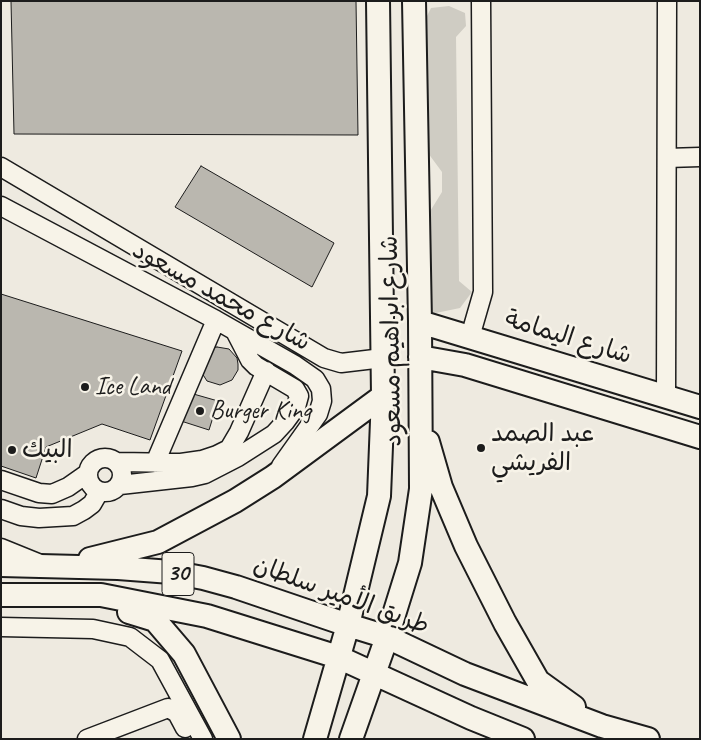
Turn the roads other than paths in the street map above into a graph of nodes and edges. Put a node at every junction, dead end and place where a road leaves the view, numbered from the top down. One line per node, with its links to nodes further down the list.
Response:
1 (378, 1): 14 (main road, شارع ابراهيم مسعود)
2 (414, 1): 10 (main road, شارع ابراهيم مسعود)
3 (481, 1): 12 (street)
4 (667, 1): 6 (street)
5 (700, 157): 6 (street)
6 (667, 158): 17 (street)
7 (1, 167): 14 (street, شارع محمد مسعود)
8 (1, 206): 9 (street, شارع محمد مسعود)
9 (216, 320): 11 (street, شارع محمد مسعود); 22 (street)
10 (420, 322): 12 (main road, شارع اليمامة); 13 (main road, شارع ابراهيم مسعود)
11 (235, 331): 15 (street); 24 (street, شارع محمد مسعود)
12 (470, 337): 17 (main road, شارع اليمامة)
13 (420, 356): 18 (main road, شارع ابراهيم مسعود); 20 (main road)
14 (383, 358): 16 (main road, شارع ابراهيم مسعود)
15 (266, 371): 22 (street); 26 (street)
16 (383, 396): 24 (main road); 34 (main road, شارع ابراهيم مسعود)
17 (666, 396): 19 (main road, شارع اليمامة)
18 (420, 403): 36 (main road, شارع ابراهيم مسعود); 39 (main road)
19 (700, 407)
20 (700, 437)
21 (118, 462): 22 (street); 23 (street); 26 (street)
22 (156, 463)
23 (88, 473): 25 (street); 27 (street)
24 (273, 477): 31 (main road)
25 (1, 480)
26 (120, 484): 27 (street)
27 (99, 492): 28 (street)
28 (1, 509)
29 (1, 548): 31 (street)
30 (1, 565): 31 (main road, طريق الأمير سلطان / 30)
31 (46, 566): 34 (main road, طريق الأمير سلطان / 30)
32 (1, 595): 33 (main road, 30)
33 (52, 596): 37 (main road, 30); 43 (main road)
34 (348, 625): 36 (main road, طريق الأمير سلطان / 30); 37 (main road, شارع ابراهيم مسعود)
35 (1, 627): 42 (street)
36 (387, 637): 38 (main road, شارع ابراهيم مسعود); 39 (main road, طريق الأمير سلطان / 30)
37 (338, 657): 38 (main road, 30); 44 (main road, شارع ابراهيم مسعود)
38 (374, 674): 45 (main road, شارع ابراهيم مسعود); 46 (main road, 30)
39 (602, 726): 47 (main road, طريق الأمير سلطان / 30)
40 (87, 739): 41 (street)
41 (191, 739)
42 (203, 739)
43 (228, 739)
44 (315, 739)
45 (351, 739)
46 (523, 739)
47 (648, 739)

